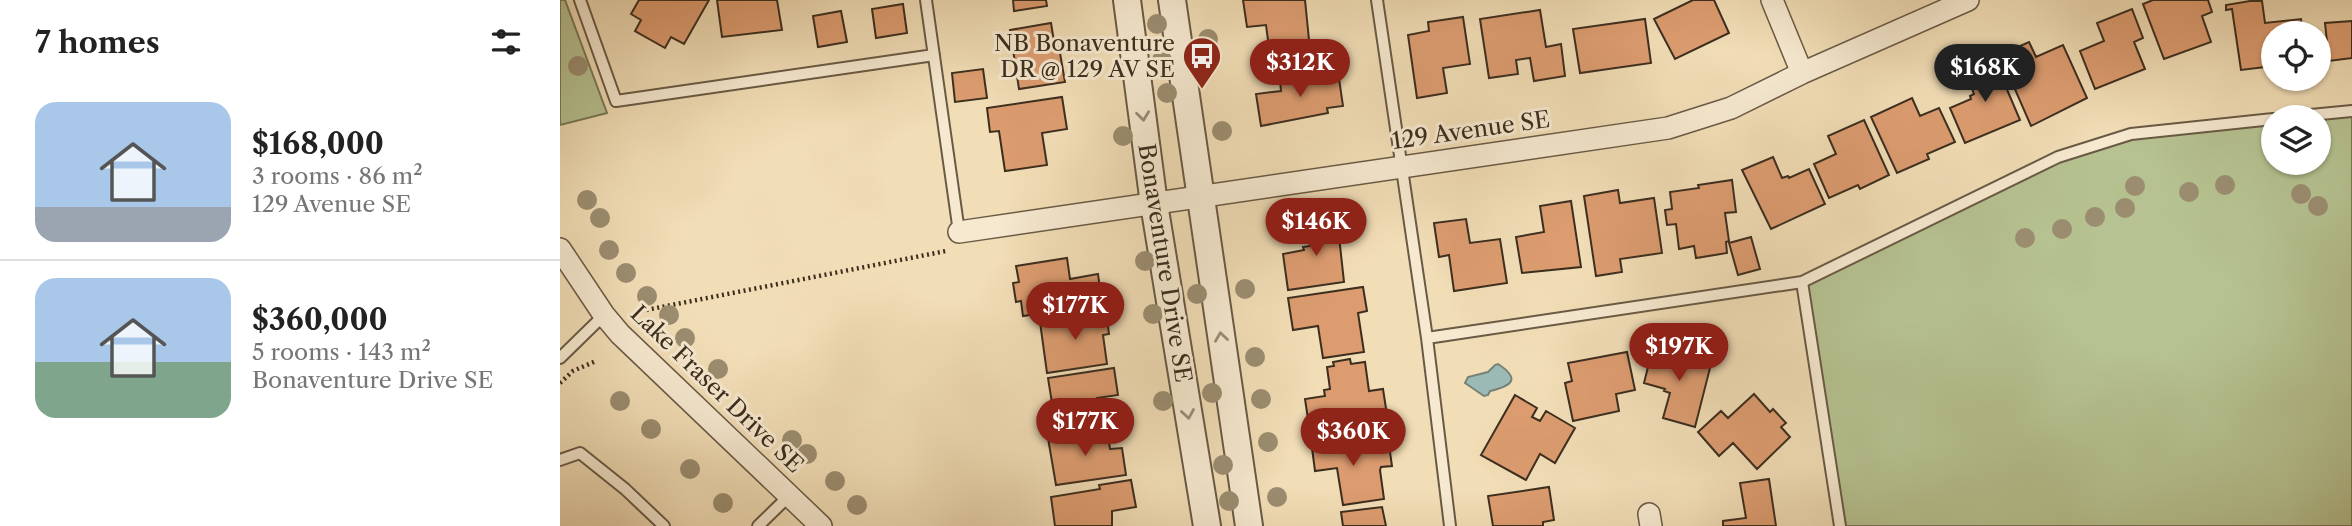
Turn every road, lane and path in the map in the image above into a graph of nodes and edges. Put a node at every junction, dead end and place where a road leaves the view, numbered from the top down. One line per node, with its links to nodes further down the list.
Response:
1 (580, 0): 8 (lane)
2 (926, 0): 8 (lane)
3 (1128, 0): 15 (street, Bonaventure Drive SE, one-way to 15)
4 (1172, 0): 14 (street, Bonaventure Drive SE)
5 (1377, 0): 13 (lane)
6 (1772, 0): 9 (street)
7 (1968, 0): 9 (street, 129 Avenue SE)
8 (934, 55): 16 (lane)
9 (1801, 73): 13 (street, 129 Avenue SE)
10 (2352, 111): 11 (lane)
11 (2331, 113)
12 (2261, 120): 18 (lane)
13 (1402, 166): 14 (street, 129 Avenue SE); 21 (lane)
14 (1200, 197): 15 (street, 129 Avenue SE); 31 (street, Bonaventure Drive SE, one-way to 14)
15 (1154, 204): 16 (street, 129 Avenue SE); 30 (street, Bonaventure Drive SE, one-way to 30)
16 (959, 232): 19 (path)
17 (560, 249): 20 (street, Lake Fraser Drive SE)
18 (1802, 282): 21 (lane); 33 (lane)
19 (641, 311)
20 (604, 315): 22 (lane); 26 (street, Lake Fraser Drive SE)
21 (1427, 338): 32 (lane)
22 (560, 358)
23 (596, 361): 24 (path)
24 (560, 383)
25 (560, 460): 27 (lane)
26 (790, 495): 28 (lane); 29 (street, Lake Fraser Drive SE)
27 (664, 526)
28 (758, 526)
29 (821, 526)
30 (1207, 526)
31 (1249, 526)
32 (1450, 526)
33 (1840, 526)

